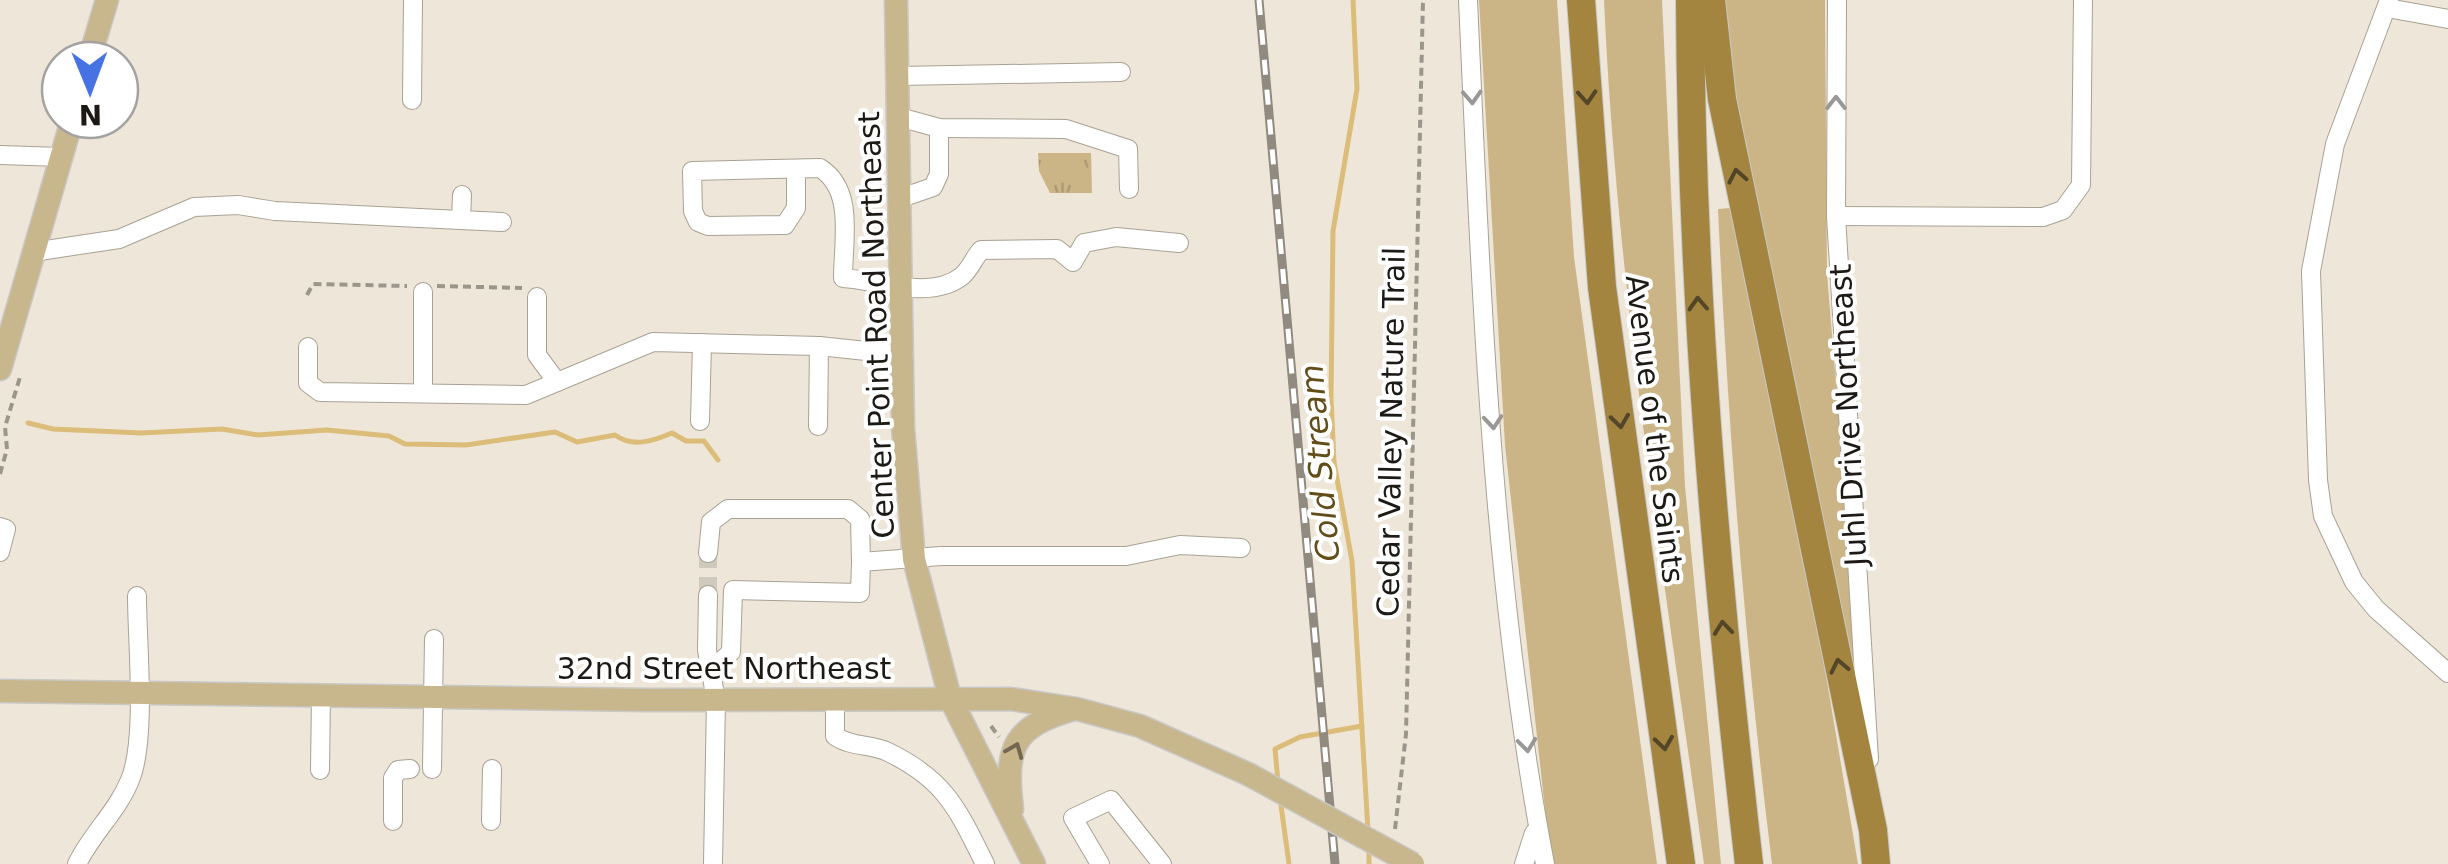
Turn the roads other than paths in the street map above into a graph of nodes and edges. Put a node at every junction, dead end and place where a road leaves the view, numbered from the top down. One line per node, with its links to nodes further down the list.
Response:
1 (107, 0): 12 (main road)
2 (413, 0): 15 (street)
3 (896, 0): 14 (main road, Center Point Road Northeast)
4 (1468, 0): 65 (street, one-way to 65)
5 (1581, 0): 79 (highway, Avenue of the Saints, one-way to 79)
6 (1690, 0): 80 (highway, Avenue of the Saints, one-way to 6)
7 (1711, 0): 69 (highway, one-way to 7)
8 (1837, 0): 25 (street, Juhl Drive Northeast, one-way to 8)
9 (2083, 0): 25 (street)
10 (2388, 4): 11 (street); 52 (street)
11 (2448, 19)
12 (96, 40)
13 (1121, 72): 14 (street)
14 (898, 76): 16 (main road, Center Point Road Northeast)
15 (412, 100)
16 (899, 118): 17 (street); 24 (main road, Center Point Road Northeast)
17 (939, 128): 22 (street); 24 (street)
18 (66, 140): 20 (main road)
19 (0, 156): 20 (street)
20 (60, 157): 29 (main road)
21 (796, 169): 21 (street); 30 (street)
22 (1128, 189)
23 (462, 195): 26 (street)
24 (901, 198): 30 (main road, Center Point Road Northeast)
25 (1836, 216): 69 (street, Juhl Drive Northeast)
26 (461, 220): 27 (street); 29 (street)
27 (502, 222)
28 (1179, 243): 30 (street)
29 (33, 252): 37 (main road)
30 (903, 288): 36 (main road, Center Point Road Northeast)
31 (423, 292): 39 (street)
32 (537, 297): 38 (street)
33 (702, 343): 34 (street); 38 (street); 40 (street)
34 (819, 346): 36 (street); 41 (street)
35 (308, 347): 39 (street)
36 (904, 355): 46 (main road, Center Point Road Northeast)
37 (0, 368)
38 (557, 382): 39 (street)
39 (423, 394)
40 (700, 420)
41 (818, 426)
42 (0, 527): 44 (street)
43 (1242, 548): 46 (street)
44 (0, 552)
45 (708, 552): 47 (street)
46 (914, 558): 47 (street); 57 (main road, Center Point Road Northeast)
47 (861, 562): 51 (street)
48 (708, 595): 51 (street)
49 (137, 596): 54 (street)
50 (434, 638): 56 (street)
51 (713, 669): 59 (street)
52 (2448, 673)
53 (0, 691): 54 (main road, 32nd Street Northeast)
54 (137, 693): 55 (main road, 32nd Street Northeast); 70 (street)
55 (321, 695): 56 (main road, 32nd Street Northeast); 63 (street)
56 (434, 697): 59 (main road, 32nd Street Northeast); 62 (street)
57 (950, 698): 58 (main road, 32nd Street Northeast); 60 (main road, 32nd Street Northeast); 68 (main road, Center Point Road Northeast)
58 (835, 699): 59 (main road, 32nd Street Northeast); 72 (street)
59 (716, 700): 71 (street)
60 (1077, 708): 68 (main road, one-way to 60); 76 (main road, 32nd Street Northeast, bridge)
61 (410, 769): 66 (street)
62 (432, 769)
63 (320, 770)
64 (492, 770): 67 (street)
65 (1534, 808): 77 (street); 78 (street)
66 (393, 820)
67 (491, 821)
68 (1014, 828): 73 (main road, Center Point Road Northeast)
69 (1873, 830): 81 (highway)
70 (79, 863)
71 (713, 864)
72 (985, 864)
73 (1034, 864)
74 (1100, 864): 75 (street)
75 (1162, 864)
76 (1412, 864)
77 (1524, 864)
78 (1545, 864)
79 (1681, 864)
80 (1749, 864)
81 (1876, 864)

